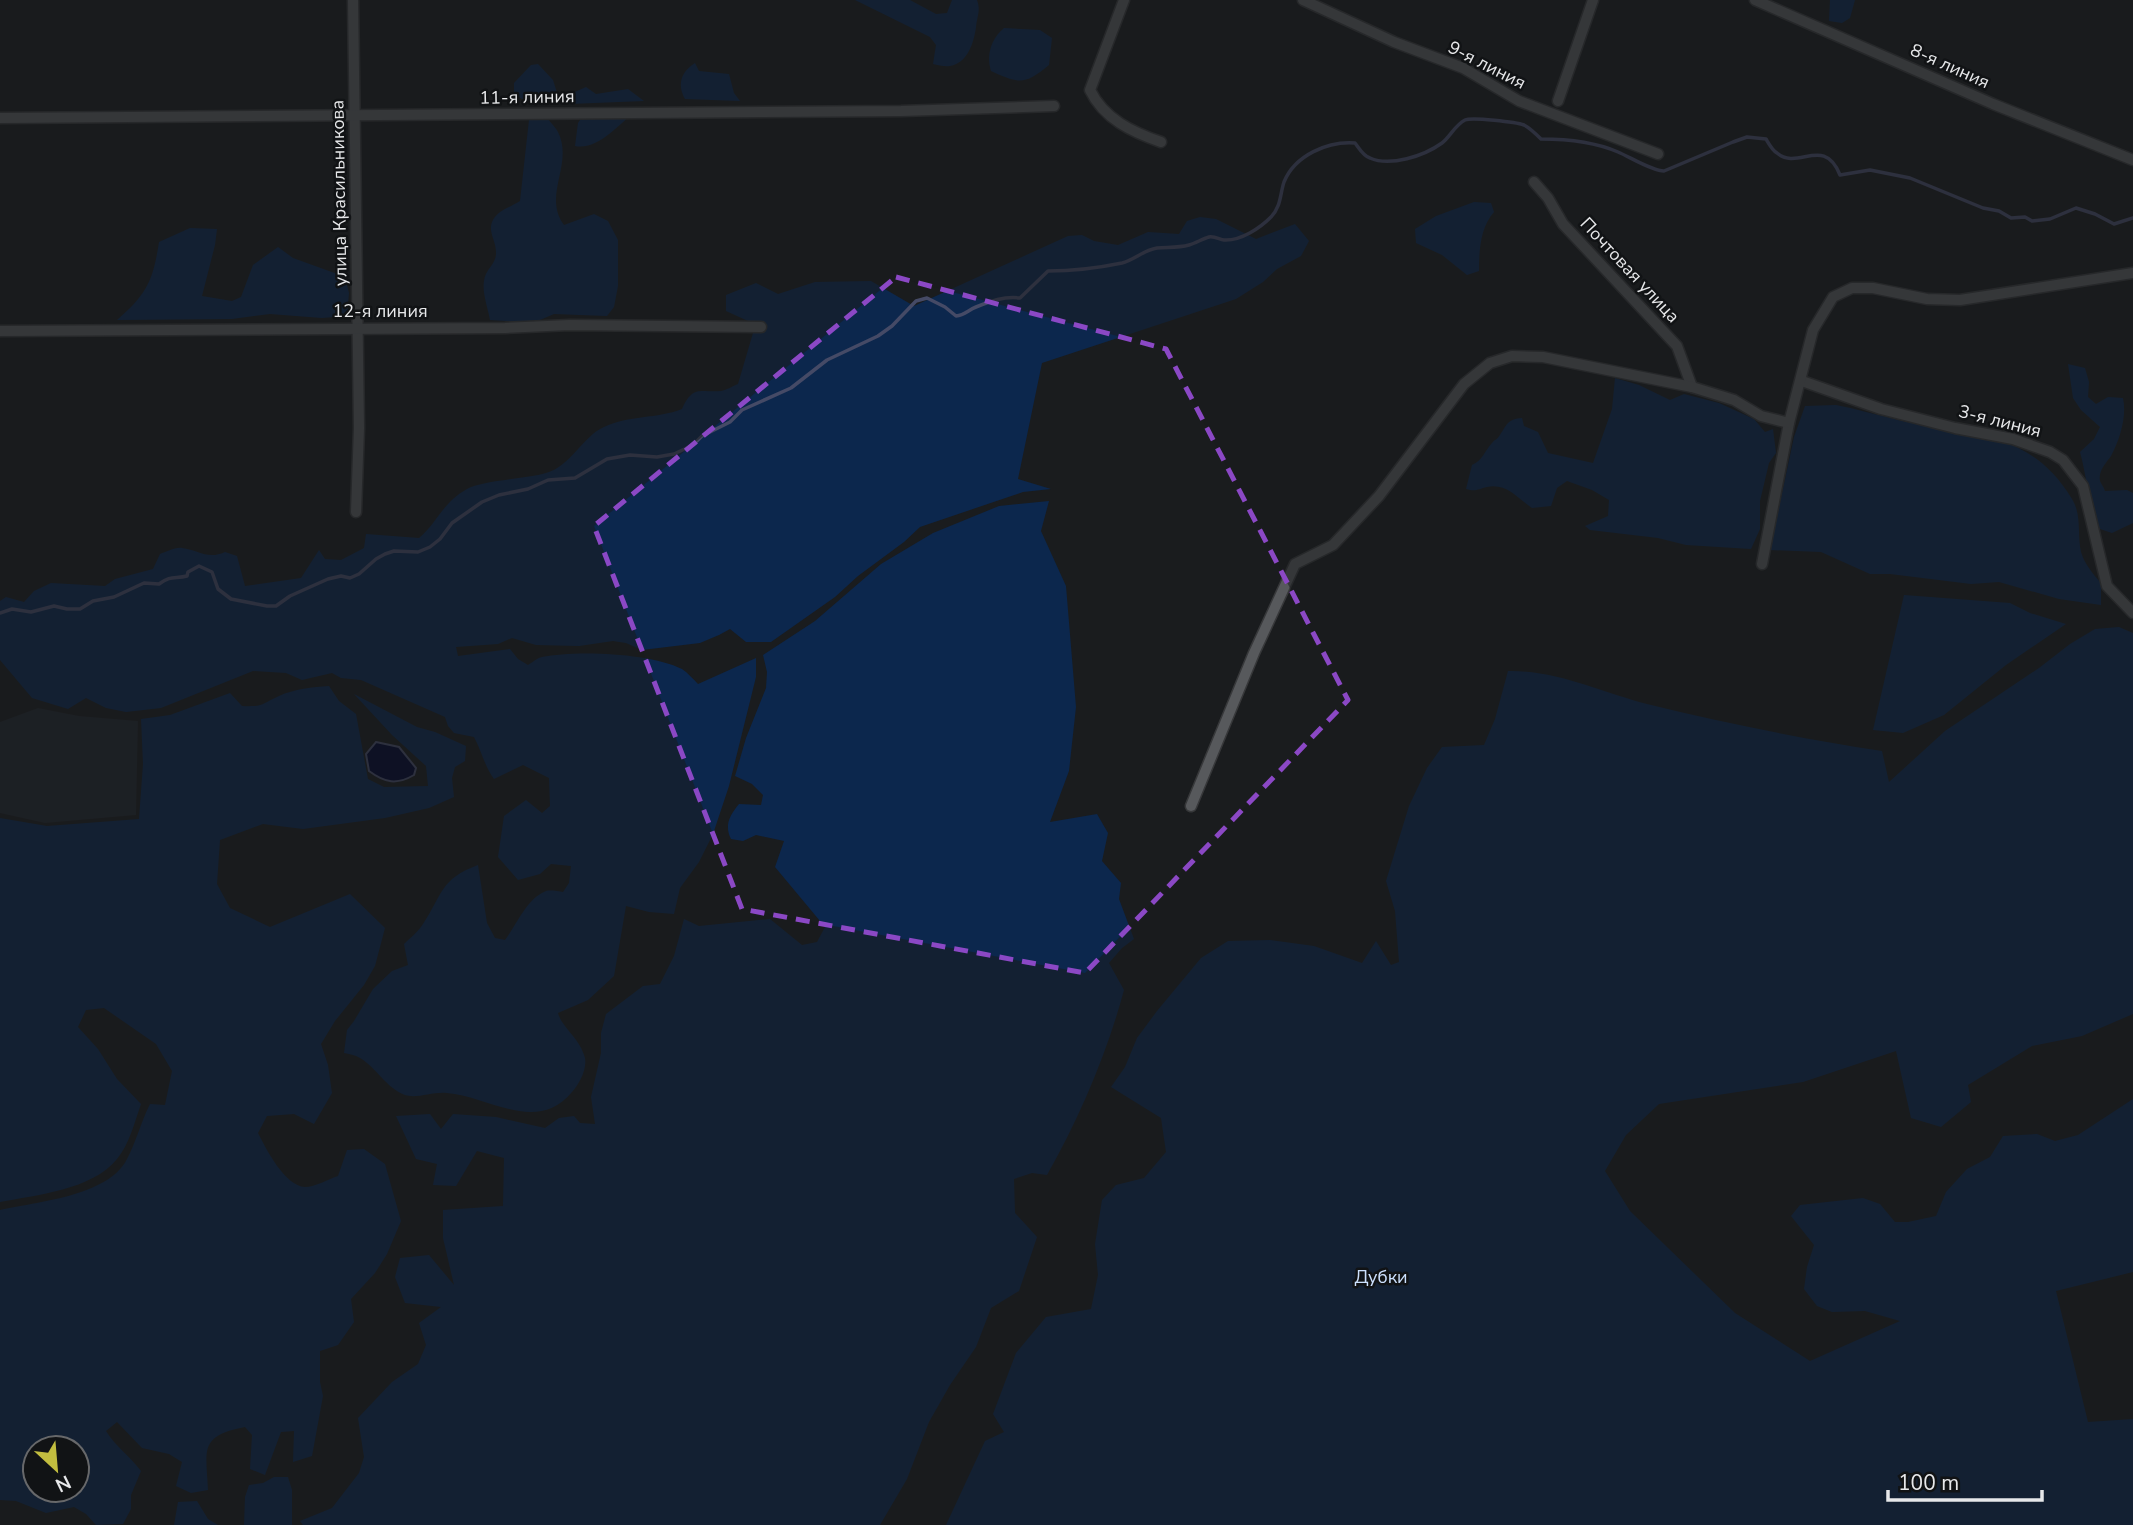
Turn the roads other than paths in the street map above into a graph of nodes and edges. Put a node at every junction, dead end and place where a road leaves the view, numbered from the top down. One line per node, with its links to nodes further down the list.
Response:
1 (354, 0): 8 (street, улица Красильникова)
2 (1124, 0): 10 (street)
3 (1303, 0): 11 (street, 9-я линия)
4 (1593, 0): 6 (street)
5 (1755, 0): 12 (street, 8-я линия)
6 (1558, 101)
7 (1054, 106): 8 (street, 11-я линия)
8 (355, 116): 9 (street, 11-я линия); 16 (street, улица Красильникова)
9 (0, 118)
10 (1161, 142)
11 (1658, 154)
12 (2133, 160)
13 (1534, 182): 19 (street, Почтовая улица)
14 (2133, 272): 18 (street)
15 (761, 327): 16 (street, 12-я линия)
16 (358, 328): 17 (street, 12-я линия); 21 (street, улица Красильникова)
17 (0, 331)
18 (1802, 381): 20 (street); 23 (street, 3-я линия)
19 (1692, 387): 20 (street); 24 (street)
20 (1789, 423): 22 (street)
21 (356, 512)
22 (1762, 564)
23 (2133, 613)
24 (1191, 806)

